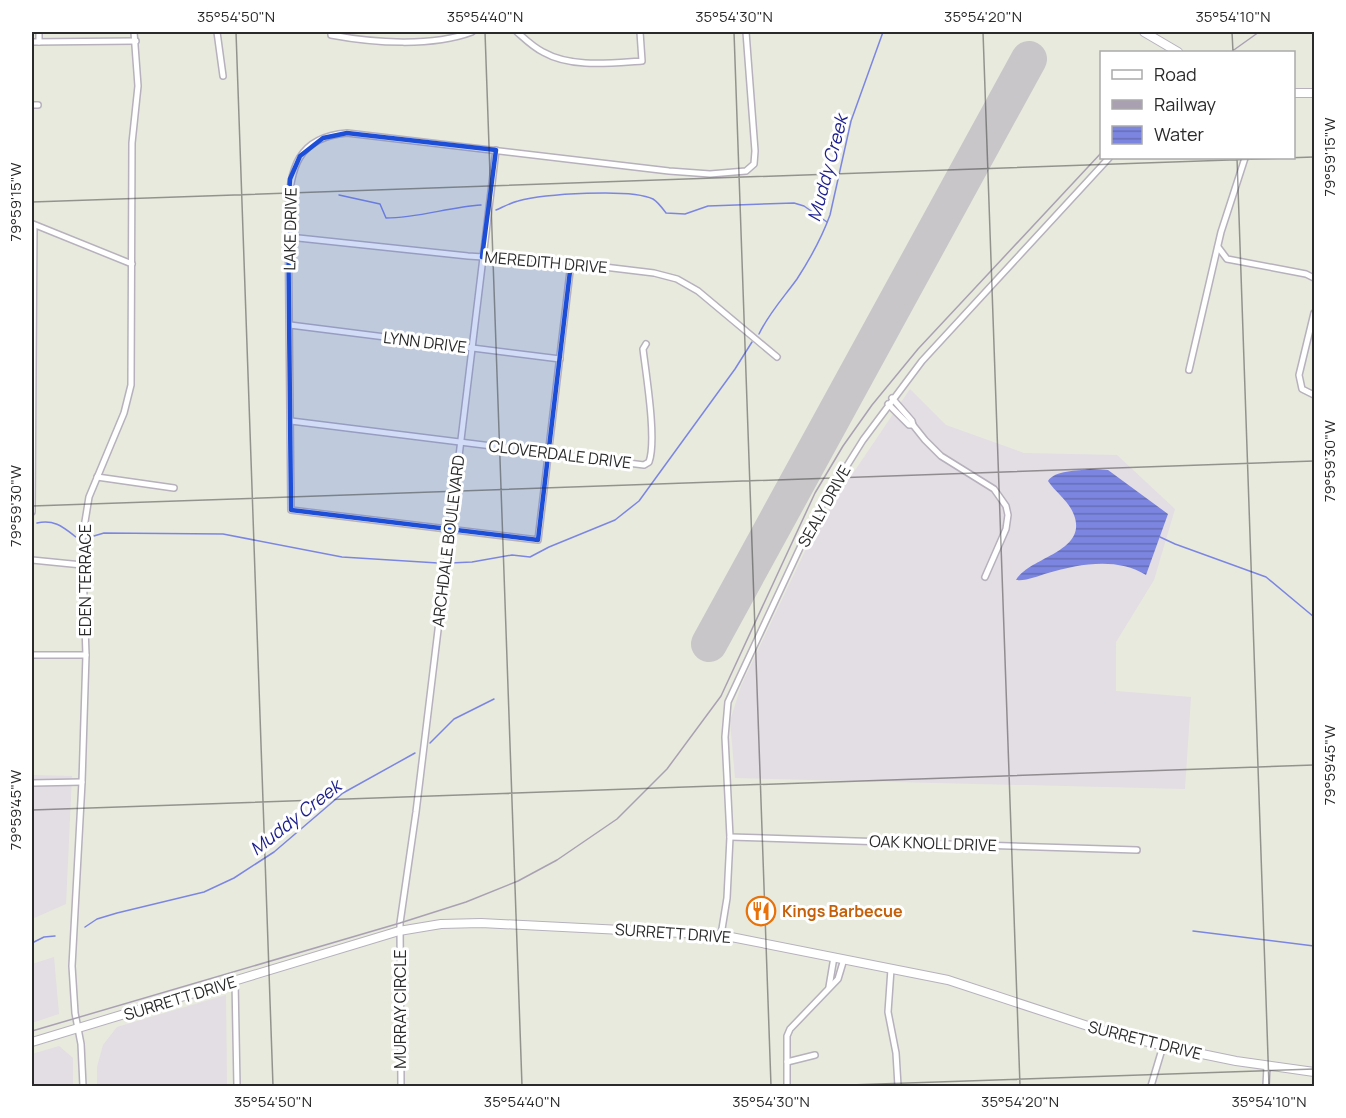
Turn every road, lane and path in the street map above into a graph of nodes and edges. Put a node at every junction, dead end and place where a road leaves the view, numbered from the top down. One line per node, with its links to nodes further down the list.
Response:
1 (39, 32): 12 (street)
2 (134, 32): 10 (street, EDEN TERRACE)
3 (217, 32): 14 (street)
4 (331, 32): 5 (street)
5 (472, 32)
6 (517, 32): 7 (street)
7 (640, 32)
8 (746, 32): 17 (street, LAKE DRIVE)
9 (1144, 32): 13 (street)
10 (136, 41): 12 (street); 24 (street, EDEN TERRACE)
11 (32, 42): 12 (street)
12 (39, 42)
13 (1176, 51)
14 (223, 76)
15 (1295, 93): 16 (street)
16 (1314, 93)
17 (496, 150): 21 (street, LAKE DRIVE); 23 (street, ARCHDALE BOULEVARD)
18 (1108, 159): 36 (street, SEALY DRIVE)
19 (1245, 159): 22 (street)
20 (33, 224): 24 (street); 28 (street)
21 (289, 237): 23 (street, MEREDITH DRIVE); 29 (street, LAKE DRIVE)
22 (1218, 247): 26 (street); 34 (street)
23 (482, 257): 25 (street, MEREDITH DRIVE); 31 (street, ARCHDALE BOULEVARD)
24 (132, 264): 43 (street, EDEN TERRACE)
25 (571, 264): 32 (street, MEREDITH DRIVE); 33 (street)
26 (1314, 278)
27 (1314, 313): 35 (street)
28 (32, 325): 40 (street)
29 (290, 325): 31 (street, LYNN DRIVE); 38 (street, LAKE DRIVE)
30 (646, 344): 42 (street, CLOVERDALE DRIVE)
31 (472, 348): 33 (street, LYNN DRIVE); 41 (street, ARCHDALE BOULEVARD)
32 (777, 357)
33 (560, 359): 42 (street)
34 (1189, 370)
35 (1314, 394)
36 (892, 398): 37 (street, SEALY DRIVE); 39 (street)
37 (888, 404): 39 (street); 54 (street, SEALY DRIVE)
38 (291, 421): 41 (street, CLOVERDALE DRIVE); 46 (street, LAKE DRIVE)
39 (913, 425): 49 (street)
40 (32, 438): 45 (street)
41 (460, 442): 42 (street, CLOVERDALE DRIVE); 46 (street, ARCHDALE BOULEVARD)
42 (548, 453): 46 (street, LAKE DRIVE)
43 (97, 477): 44 (street); 48 (street, EDEN TERRACE)
44 (174, 488)
45 (32, 512)
46 (450, 530): 56 (street, ARCHDALE BOULEVARD)
47 (32, 560): 48 (street)
48 (82, 565): 50 (street, EDEN TERRACE)
49 (985, 577)
50 (86, 654): 51 (street); 52 (street, EDEN TERRACE)
51 (32, 655)
52 (82, 782): 53 (street); 63 (street, EDEN TERRACE)
53 (32, 783)
54 (730, 837): 55 (street, OAK KNOLL DRIVE); 57 (street, SEALY DRIVE)
55 (1137, 850)
56 (399, 931): 57 (street, SURRETT DRIVE); 61 (street, SURRETT DRIVE); 72 (street, MURRAY CIRCLE)
57 (721, 935): 58 (street, SURRETT DRIVE)
58 (834, 957): 59 (street, SURRETT DRIVE); 62 (street)
59 (844, 959): 60 (street, SURRETT DRIVE); 62 (street)
60 (891, 969): 65 (street, SURRETT DRIVE); 74 (street)
61 (235, 981): 63 (street, SURRETT DRIVE); 71 (street)
62 (829, 989): 67 (street)
63 (78, 1028): 64 (street, SURRETT DRIVE); 70 (street, EDEN TERRACE)
64 (32, 1042)
65 (1163, 1047): 68 (street, SURRETT DRIVE); 75 (street)
66 (814, 1055): 67 (street)
67 (787, 1062): 73 (street)
68 (1267, 1066): 69 (street, SURRETT DRIVE); 76 (street)
69 (1314, 1072)
70 (82, 1086)
71 (237, 1086)
72 (401, 1086)
73 (787, 1086)
74 (898, 1086)
75 (1151, 1086)
76 (1266, 1086)

